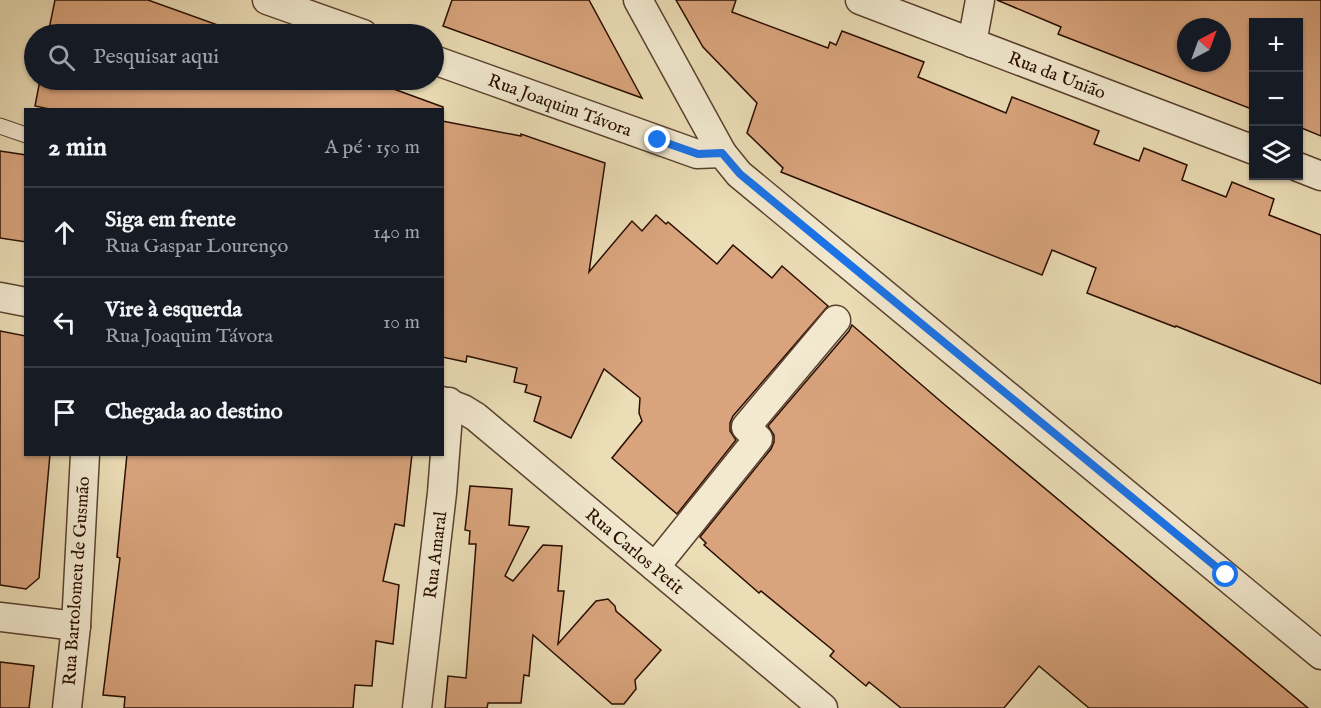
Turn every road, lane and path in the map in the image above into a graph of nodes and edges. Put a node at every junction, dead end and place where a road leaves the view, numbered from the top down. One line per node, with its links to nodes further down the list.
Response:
1 (267, 0): 5 (street)
2 (638, 0): 11 (street)
3 (860, 0): 6 (street, Rua da União)
4 (980, 0): 6 (street)
5 (335, 24)
6 (972, 43): 10 (street, Rua da União)
7 (444, 64): 11 (street, Rua Joaquim Távora)
8 (0, 126): 9 (lane)
9 (24, 134)
10 (1249, 148)
11 (722, 153): 24 (street)
12 (1303, 169): 13 (street)
13 (1321, 176)
14 (0, 297): 15 (street)
15 (24, 302)
16 (836, 320): 21 (street)
17 (446, 401): 18 (street, Rua Amaral); 21 (street, Rua Carlos Petit)
18 (444, 447)
19 (86, 456): 23 (street, Rua Bartolomeu de Gusmão)
20 (444, 456): 26 (street, Rua Amaral)
21 (655, 567): 27 (street, Rua Carlos Petit)
22 (0, 617): 23 (street)
23 (76, 626): 25 (street, Rua Bartolomeu de Gusmão)
24 (1321, 655)
25 (67, 708)
26 (417, 708)
27 (823, 708)

